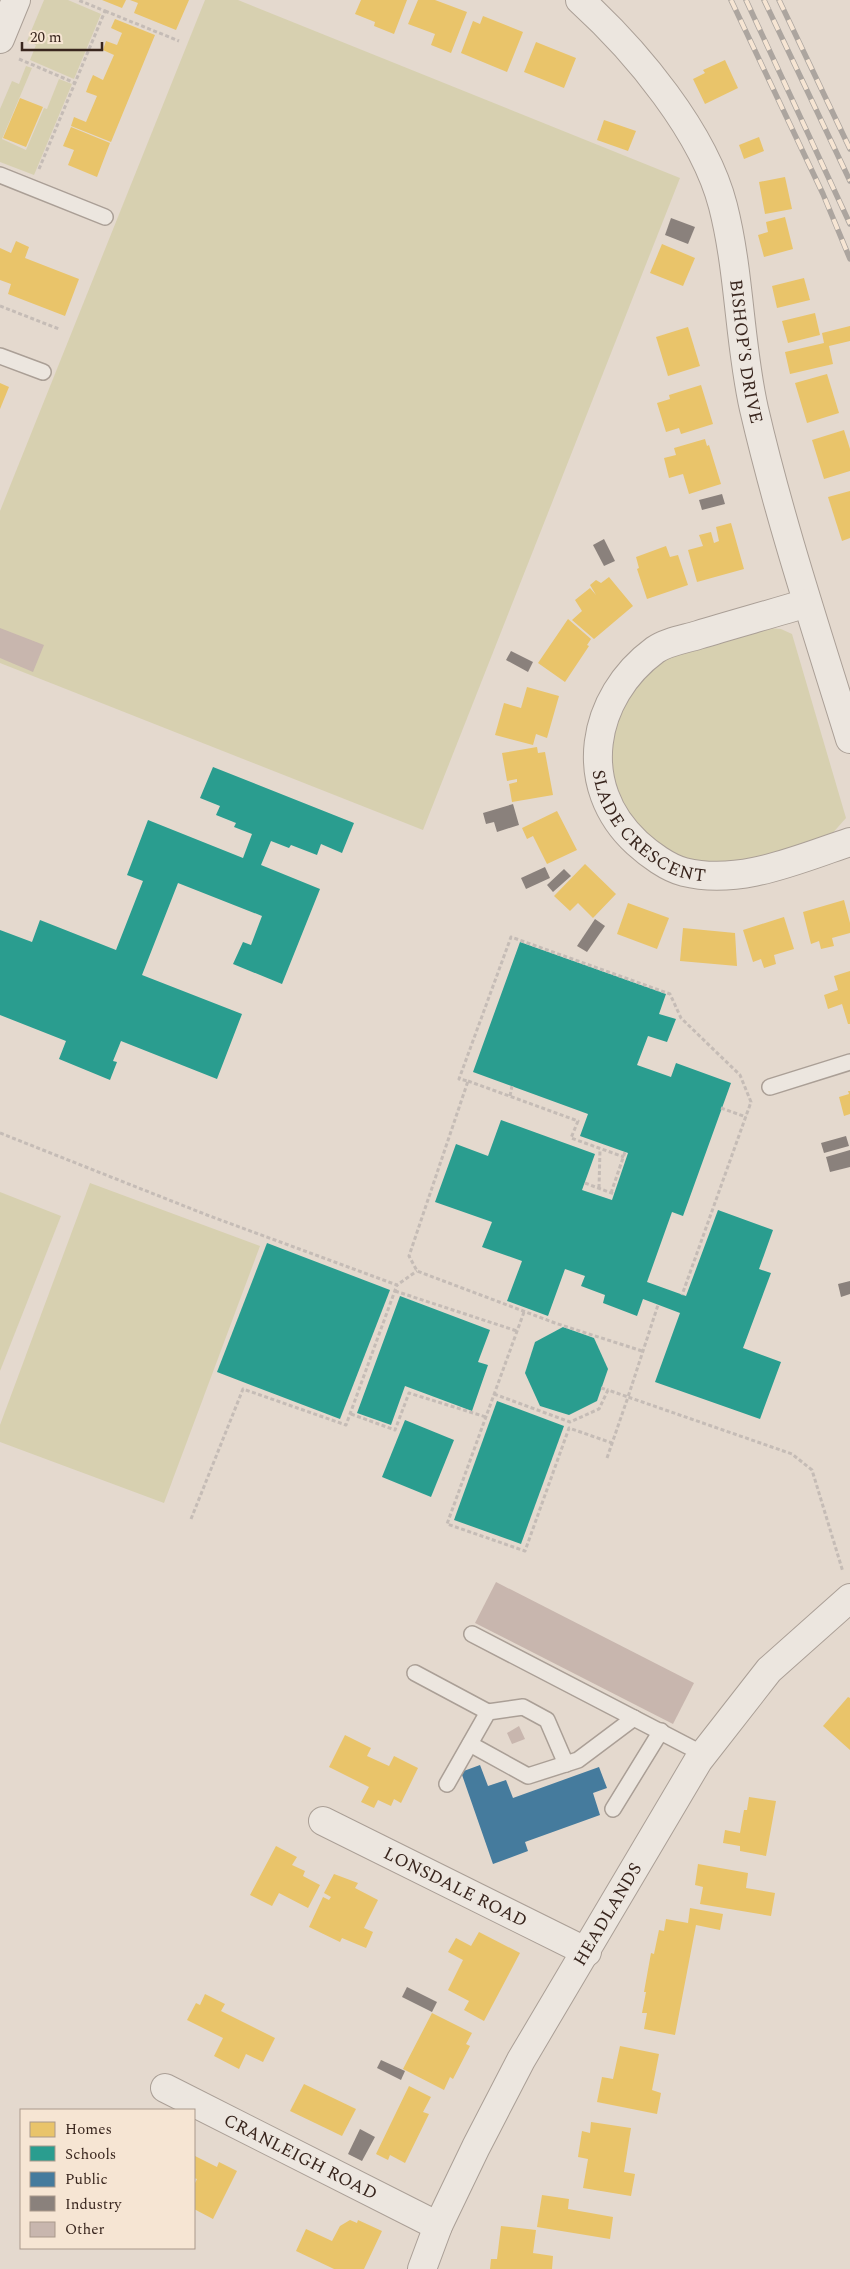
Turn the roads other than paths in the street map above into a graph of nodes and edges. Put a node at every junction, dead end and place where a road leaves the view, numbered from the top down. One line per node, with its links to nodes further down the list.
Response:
1 (16, 0): 3 (street)
2 (580, 0): 8 (street, BISHOP'S DRIVE)
3 (8, 48)
4 (0, 175): 5 (lane)
5 (105, 218)
6 (0, 356): 7 (lane)
7 (43, 372)
8 (807, 603): 9 (street, BISHOP'S DRIVE); 10 (street, SLADE CRESCENT)
9 (850, 739)
10 (850, 842)
11 (850, 1062): 12 (lane)
12 (770, 1087)
13 (847, 1585): 20 (street, HEADLANDS)
14 (472, 1634): 17 (lane)
15 (415, 1673): 16 (lane)
16 (488, 1712): 19 (lane); 21 (lane)
17 (634, 1718): 18 (lane); 21 (lane)
18 (661, 1732): 20 (lane); 23 (lane)
19 (470, 1744): 21 (lane); 22 (lane)
20 (703, 1754): 25 (street, HEADLANDS)
21 (566, 1764)
22 (447, 1784)
23 (613, 1809)
24 (323, 1821): 25 (street, LONSDALE ROAD)
25 (586, 1952): 27 (street, HEADLANDS)
26 (164, 2088): 27 (street, CRANLEIGH ROAD)
27 (438, 2226): 28 (street, HEADLANDS)
28 (422, 2269)

